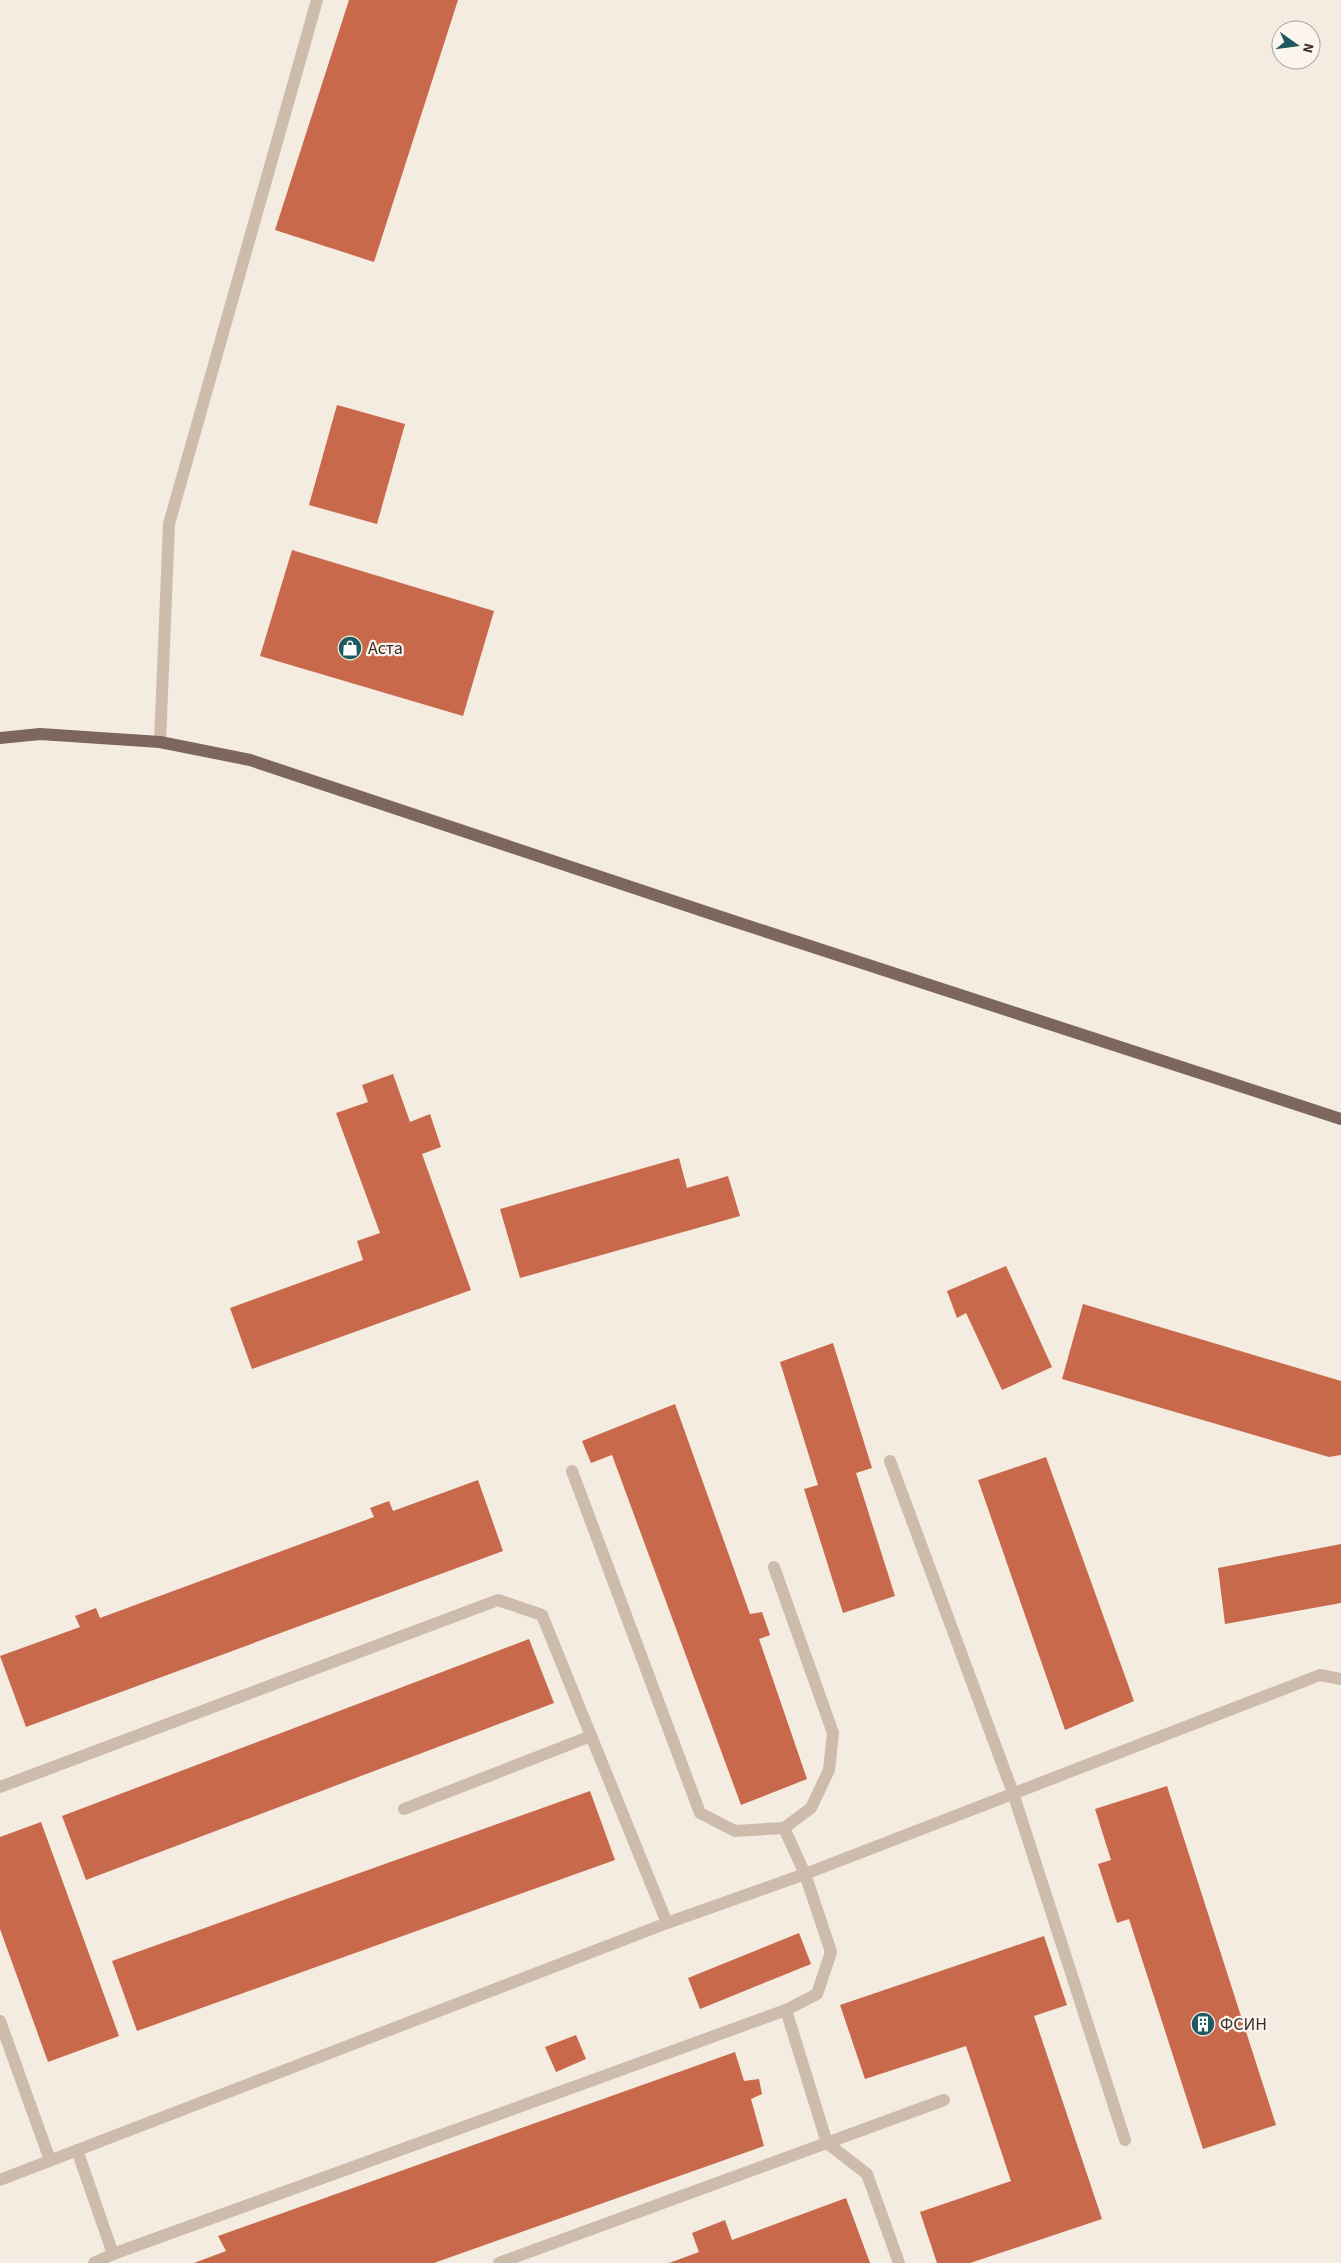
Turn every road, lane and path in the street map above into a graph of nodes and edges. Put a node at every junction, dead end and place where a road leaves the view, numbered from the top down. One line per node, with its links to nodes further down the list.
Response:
1 (317, 0): 3 (lane)
2 (0, 738): 3 (main road)
3 (160, 742): 4 (main road)
4 (1341, 1119)
5 (890, 1461): 11 (lane)
6 (572, 1471): 13 (lane)
7 (774, 1567): 13 (lane)
8 (1341, 1679): 11 (lane)
9 (591, 1736): 10 (lane); 12 (lane); 15 (lane)
10 (0, 1787)
11 (1013, 1792): 14 (lane); 19 (lane)
12 (404, 1809)
13 (784, 1828): 14 (lane)
14 (805, 1874): 15 (lane); 16 (lane)
15 (667, 1924): 21 (lane)
16 (786, 2010): 20 (lane); 24 (lane)
17 (0, 2021): 22 (lane)
18 (944, 2100): 20 (lane)
19 (1125, 2140)
20 (827, 2143): 26 (lane); 27 (lane)
21 (76, 2150): 22 (lane); 24 (lane)
22 (50, 2160): 23 (lane)
23 (0, 2180)
24 (113, 2254): 25 (lane)
25 (94, 2263)
26 (499, 2263)
27 (899, 2263)

